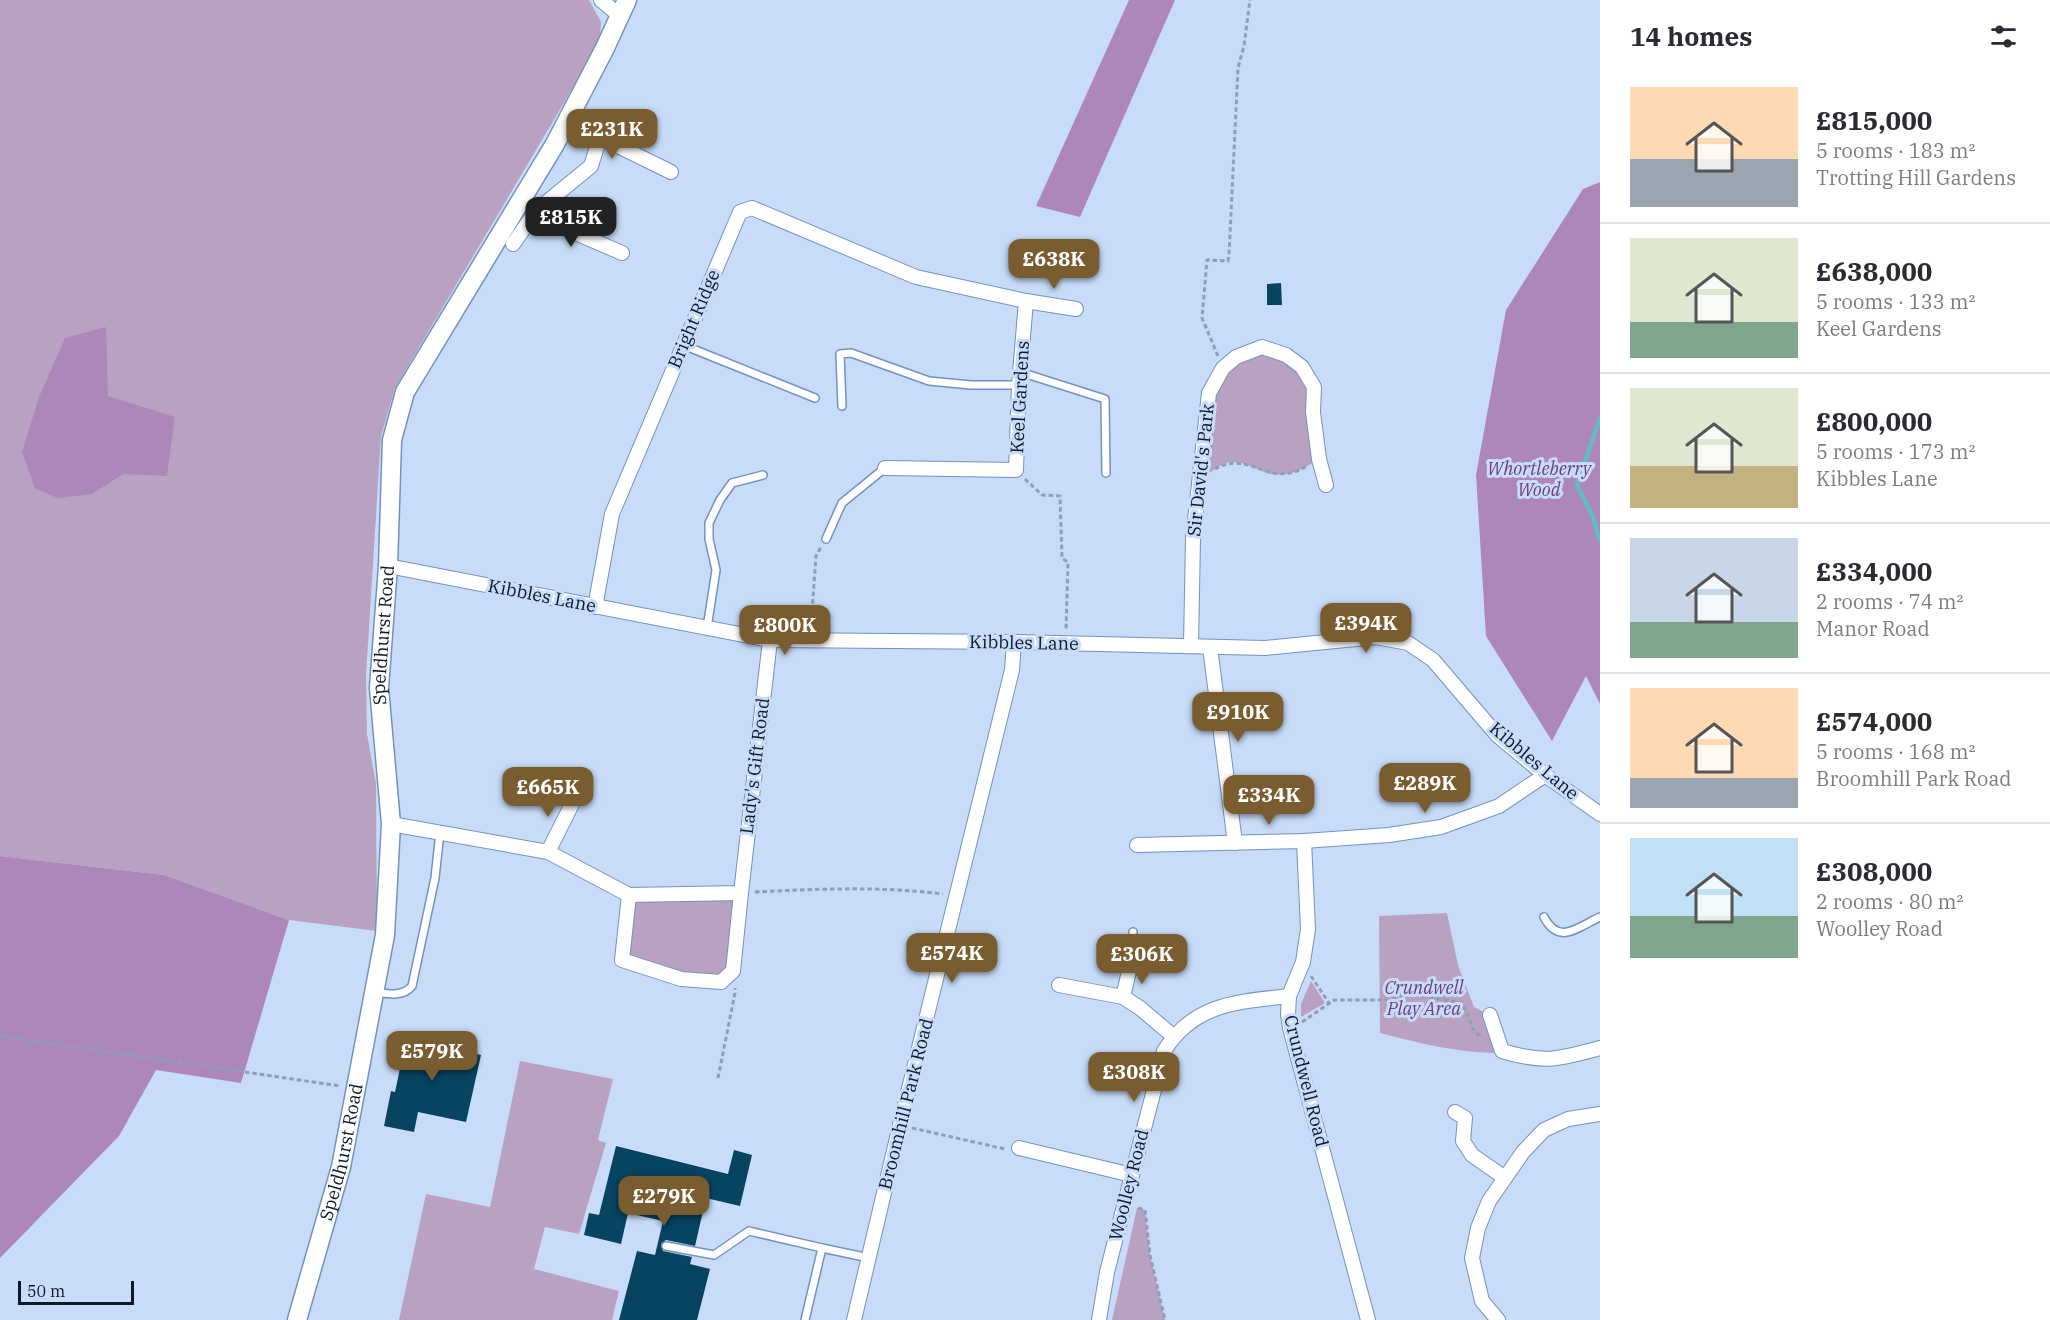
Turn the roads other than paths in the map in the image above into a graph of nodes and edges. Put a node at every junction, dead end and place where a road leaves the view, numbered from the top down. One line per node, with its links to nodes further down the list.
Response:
1 (601, 0): 2 (street)
2 (623, 8): 3 (street, Speldhurst Road)
3 (567, 121): 4 (street); 20 (street, Speldhurst Road)
4 (600, 137): 5 (street); 6 (street)
5 (670, 172)
6 (534, 214): 7 (street); 8 (street)
7 (513, 244)
8 (622, 254)
9 (1026, 301): 10 (street); 11 (street, Bright Ridge); 12 (street, Keel Gardens)
10 (1076, 309)
11 (683, 345): 13 (lane); 21 (street, Bright Ridge)
12 (1019, 379): 14 (lane); 15 (street, Keel Gardens); 16 (lane)
13 (815, 398)
14 (842, 406)
15 (885, 468): 19 (lane)
16 (1106, 473)
17 (764, 475): 22 (lane)
18 (1326, 485): 25 (street, Sir David's Park)
19 (826, 539)
20 (388, 566): 21 (street, Kibbles Lane); 30 (street, Speldhurst Road)
21 (595, 607): 22 (street, Kibbles Lane)
22 (707, 628): 23 (street, Kibbles Lane)
23 (770, 640): 24 (street, Kibbles Lane); 36 (street, Lady's Gift Road)
24 (1014, 642): 25 (street, Kibbles Lane); 56 (street, Broomhill Park Road)
25 (1191, 645): 26 (street, Kibbles Lane)
26 (1210, 647): 27 (street, Kibbles Lane); 33 (street)
27 (1545, 775): 29 (street, Kibbles Lane); 32 (street)
28 (575, 798): 35 (street)
29 (1600, 814)
30 (391, 824): 31 (street); 43 (street, Speldhurst Road)
31 (440, 832): 35 (street); 43 (lane)
32 (1304, 840): 33 (street); 44 (street, Crundwell Road)
33 (1235, 843): 34 (street)
34 (1137, 845)
35 (548, 852): 37 (street)
36 (741, 893): 37 (street); 37 (street, Lady's Gift Road)
37 (629, 895)
38 (1544, 917): 39 (lane)
39 (1600, 917)
40 (1132, 932): 41 (lane)
41 (1130, 967): 45 (street)
42 (1059, 985): 45 (street)
43 (374, 991): 57 (street, Speldhurst Road)
44 (1289, 996): 47 (street, Woolley Road); 61 (street, Crundwell Road)
45 (1124, 997): 47 (street)
46 (1490, 1015): 48 (street)
47 (1173, 1036): 52 (street, Woolley Road)
48 (1600, 1048)
49 (1455, 1112): 53 (street)
50 (1600, 1114): 53 (street)
51 (1019, 1148): 52 (street)
52 (1132, 1175): 60 (street, Woolley Road)
53 (1505, 1178): 62 (street)
54 (666, 1246): 55 (lane)
55 (822, 1248): 56 (lane); 58 (lane)
56 (869, 1258): 59 (street, Broomhill Park Road)
57 (297, 1320)
58 (805, 1320)
59 (854, 1320)
60 (1099, 1320)
61 (1368, 1320)
62 (1498, 1320)

